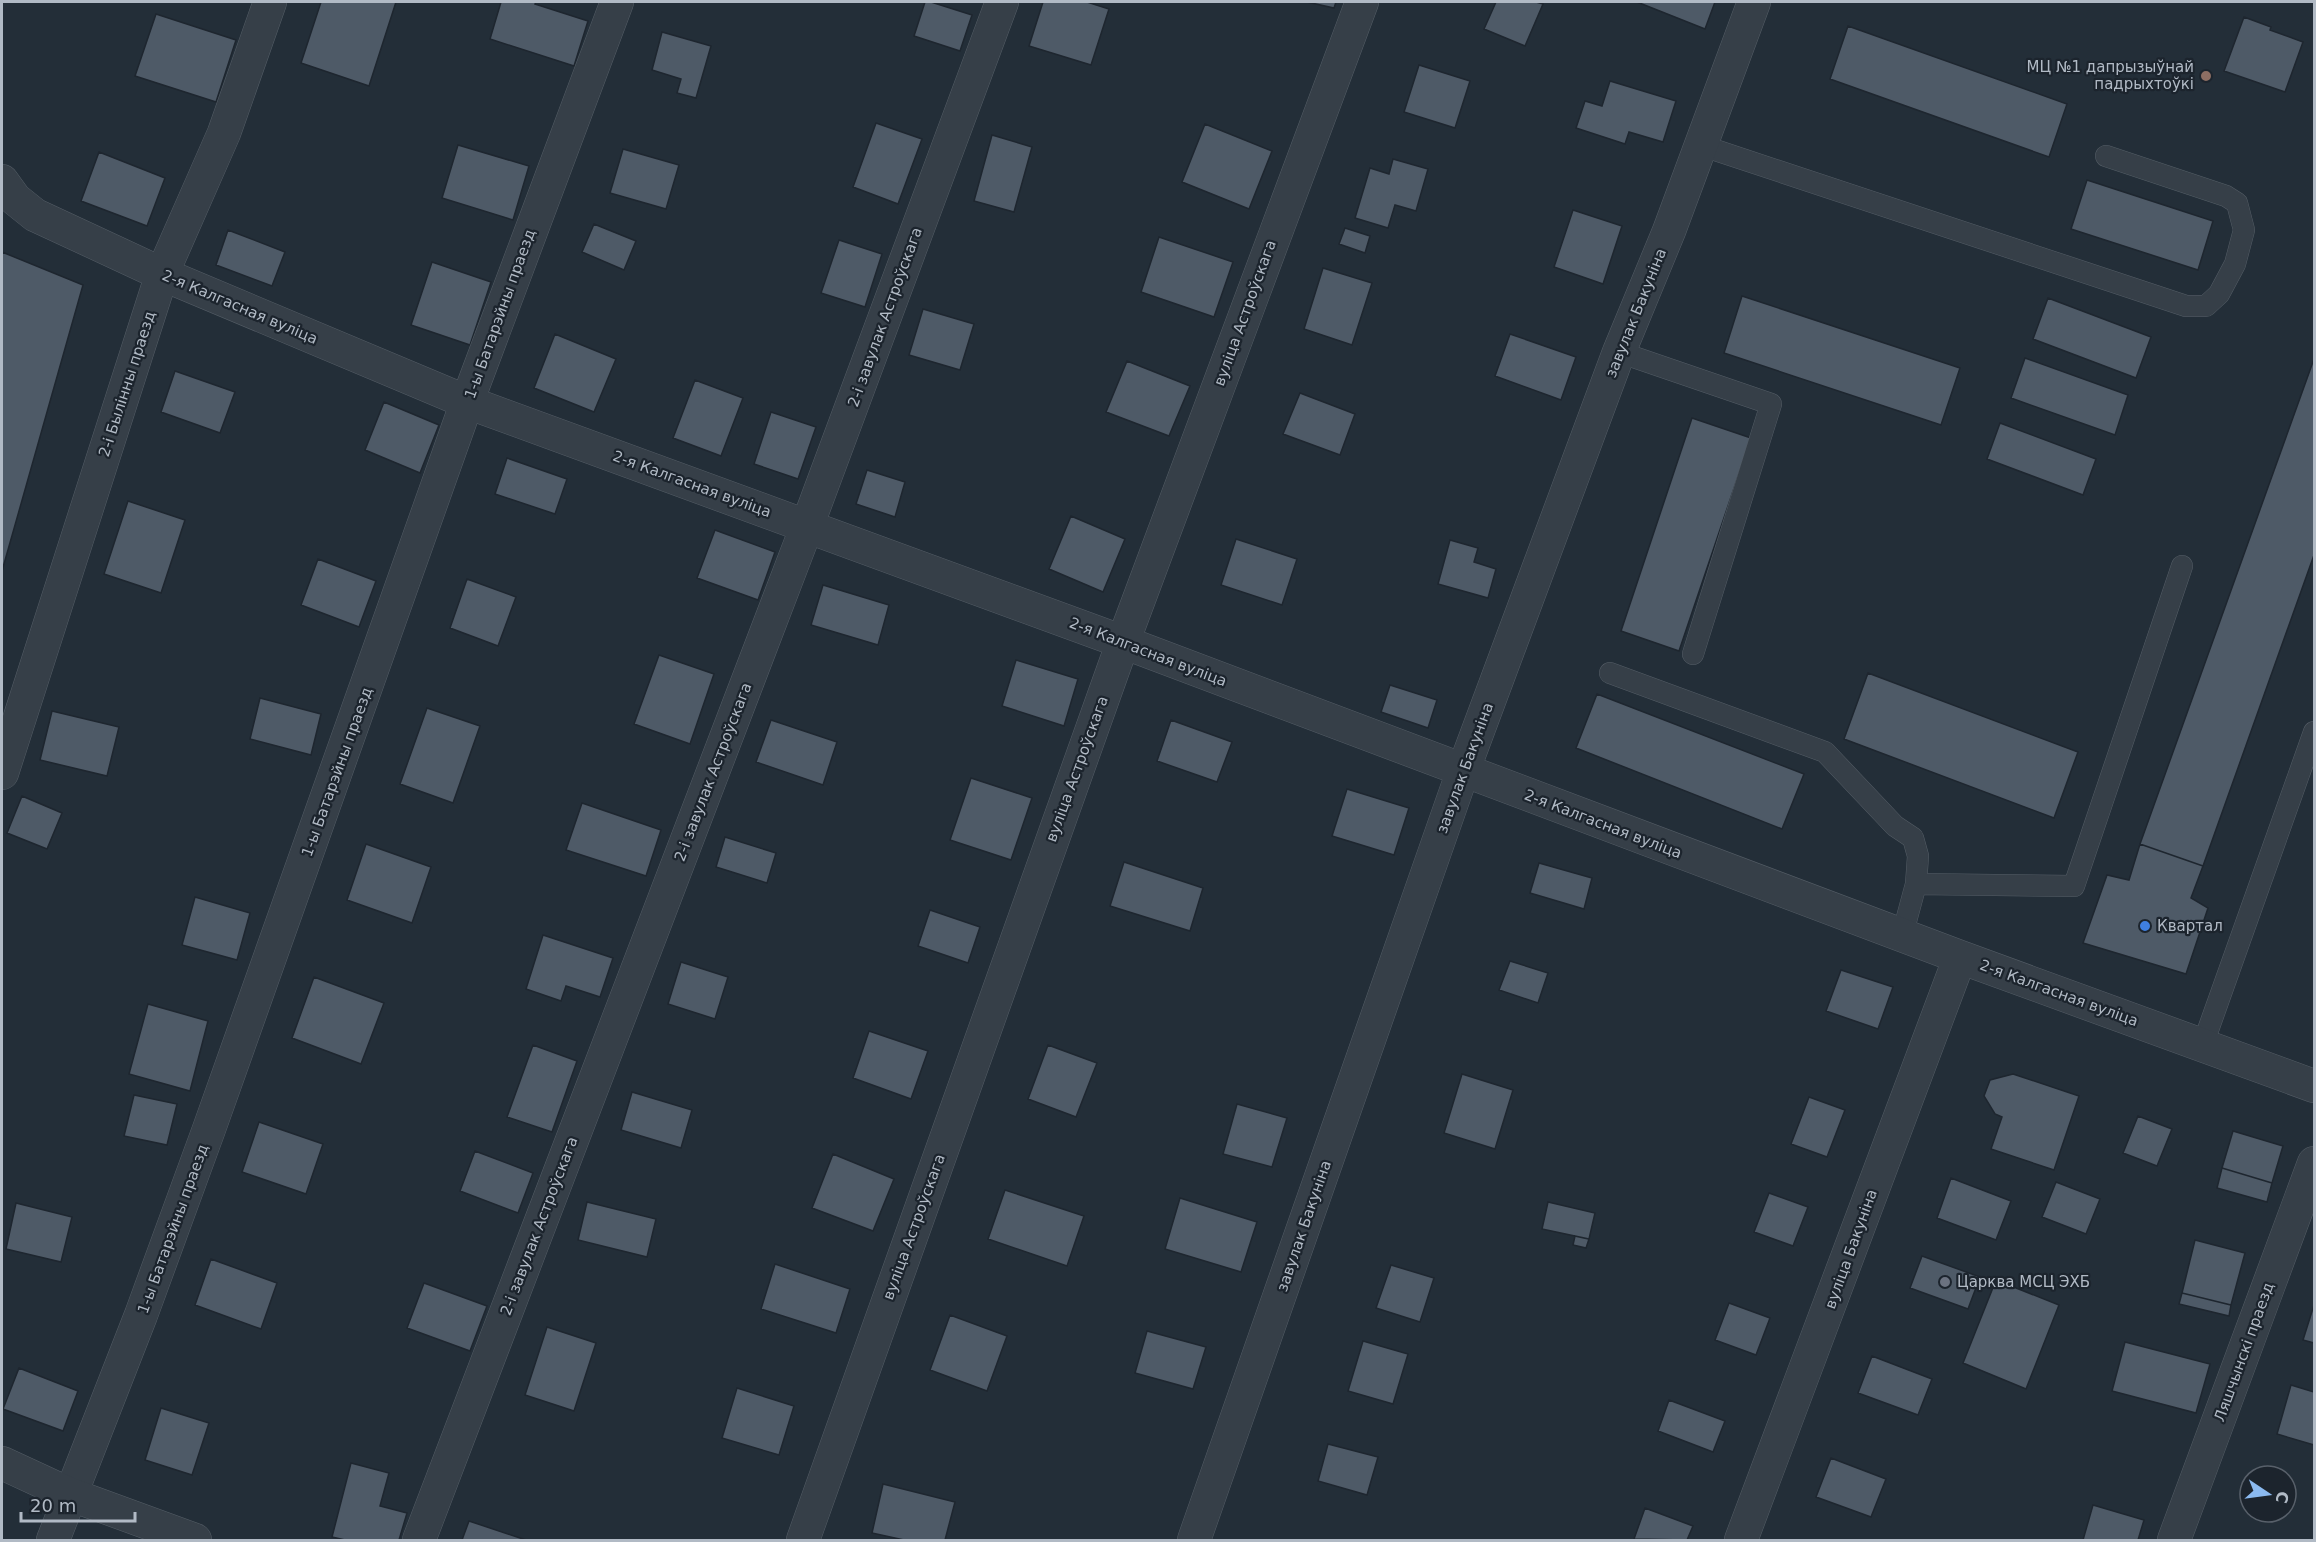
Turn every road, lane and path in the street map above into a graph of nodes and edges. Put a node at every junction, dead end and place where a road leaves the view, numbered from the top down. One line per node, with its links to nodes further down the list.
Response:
1 (270, 2): 9 (street, 2-і Былінны праезд)
2 (617, 2): 11 (street, 1-ы Батарэйны праезд)
3 (1002, 2): 12 (street, 2-і завулак Астроўскага)
4 (1362, 2): 14 (street, вуліца Астроўскага)
5 (1754, 2): 6 (street, завулак Бакуніна)
6 (1701, 145): 7 (lane); 10 (street, завулак Бакуніна)
7 (2106, 156)
8 (2, 181): 9 (street, 2-я Калгасная вуліца)
9 (162, 274): 11 (street, 2-я Калгасная вуліца); 19 (street, 2-і Былінны праезд)
10 (1620, 352): 15 (lane); 18 (street, завулак Бакуніна)
11 (467, 402): 12 (street, 2-я Калгасная вуліца); 27 (street, 1-ы Батарэйны праезд)
12 (807, 526): 14 (street, 2-я Калгасная вуліца); 30 (street, 2-і завулак Астроўскага)
13 (2182, 566): 20 (lane)
14 (1123, 642): 18 (street, 2-я Калгасная вуліца); 31 (street, вуліца Астроўскага)
15 (1693, 654)
16 (1610, 673): 20 (lane)
17 (2314, 732): 23 (lane)
18 (1463, 771): 21 (street, 2-я Калгасная вуліца); 32 (street, завулак Бакуніна)
19 (2, 774)
20 (1916, 884): 21 (lane)
21 (1902, 936): 22 (street, 2-я Калгасная вуліца)
22 (1960, 957): 23 (street, 2-я Калгасная вуліца); 33 (street, вуліца Бакуніна)
23 (2203, 1044): 24 (street, 2-я Калгасная вуліца)
24 (2314, 1086)
25 (2314, 1163): 34 (street, Ляшчынскі праезд)
26 (2, 1463): 27 (street)
27 (69, 1494): 28 (street, 1-ы Батарэйны праезд); 29 (street)
28 (53, 1540)
29 (195, 1540)
30 (418, 1540)
31 (802, 1540)
32 (1194, 1540)
33 (1741, 1540)
34 (2174, 1540)

